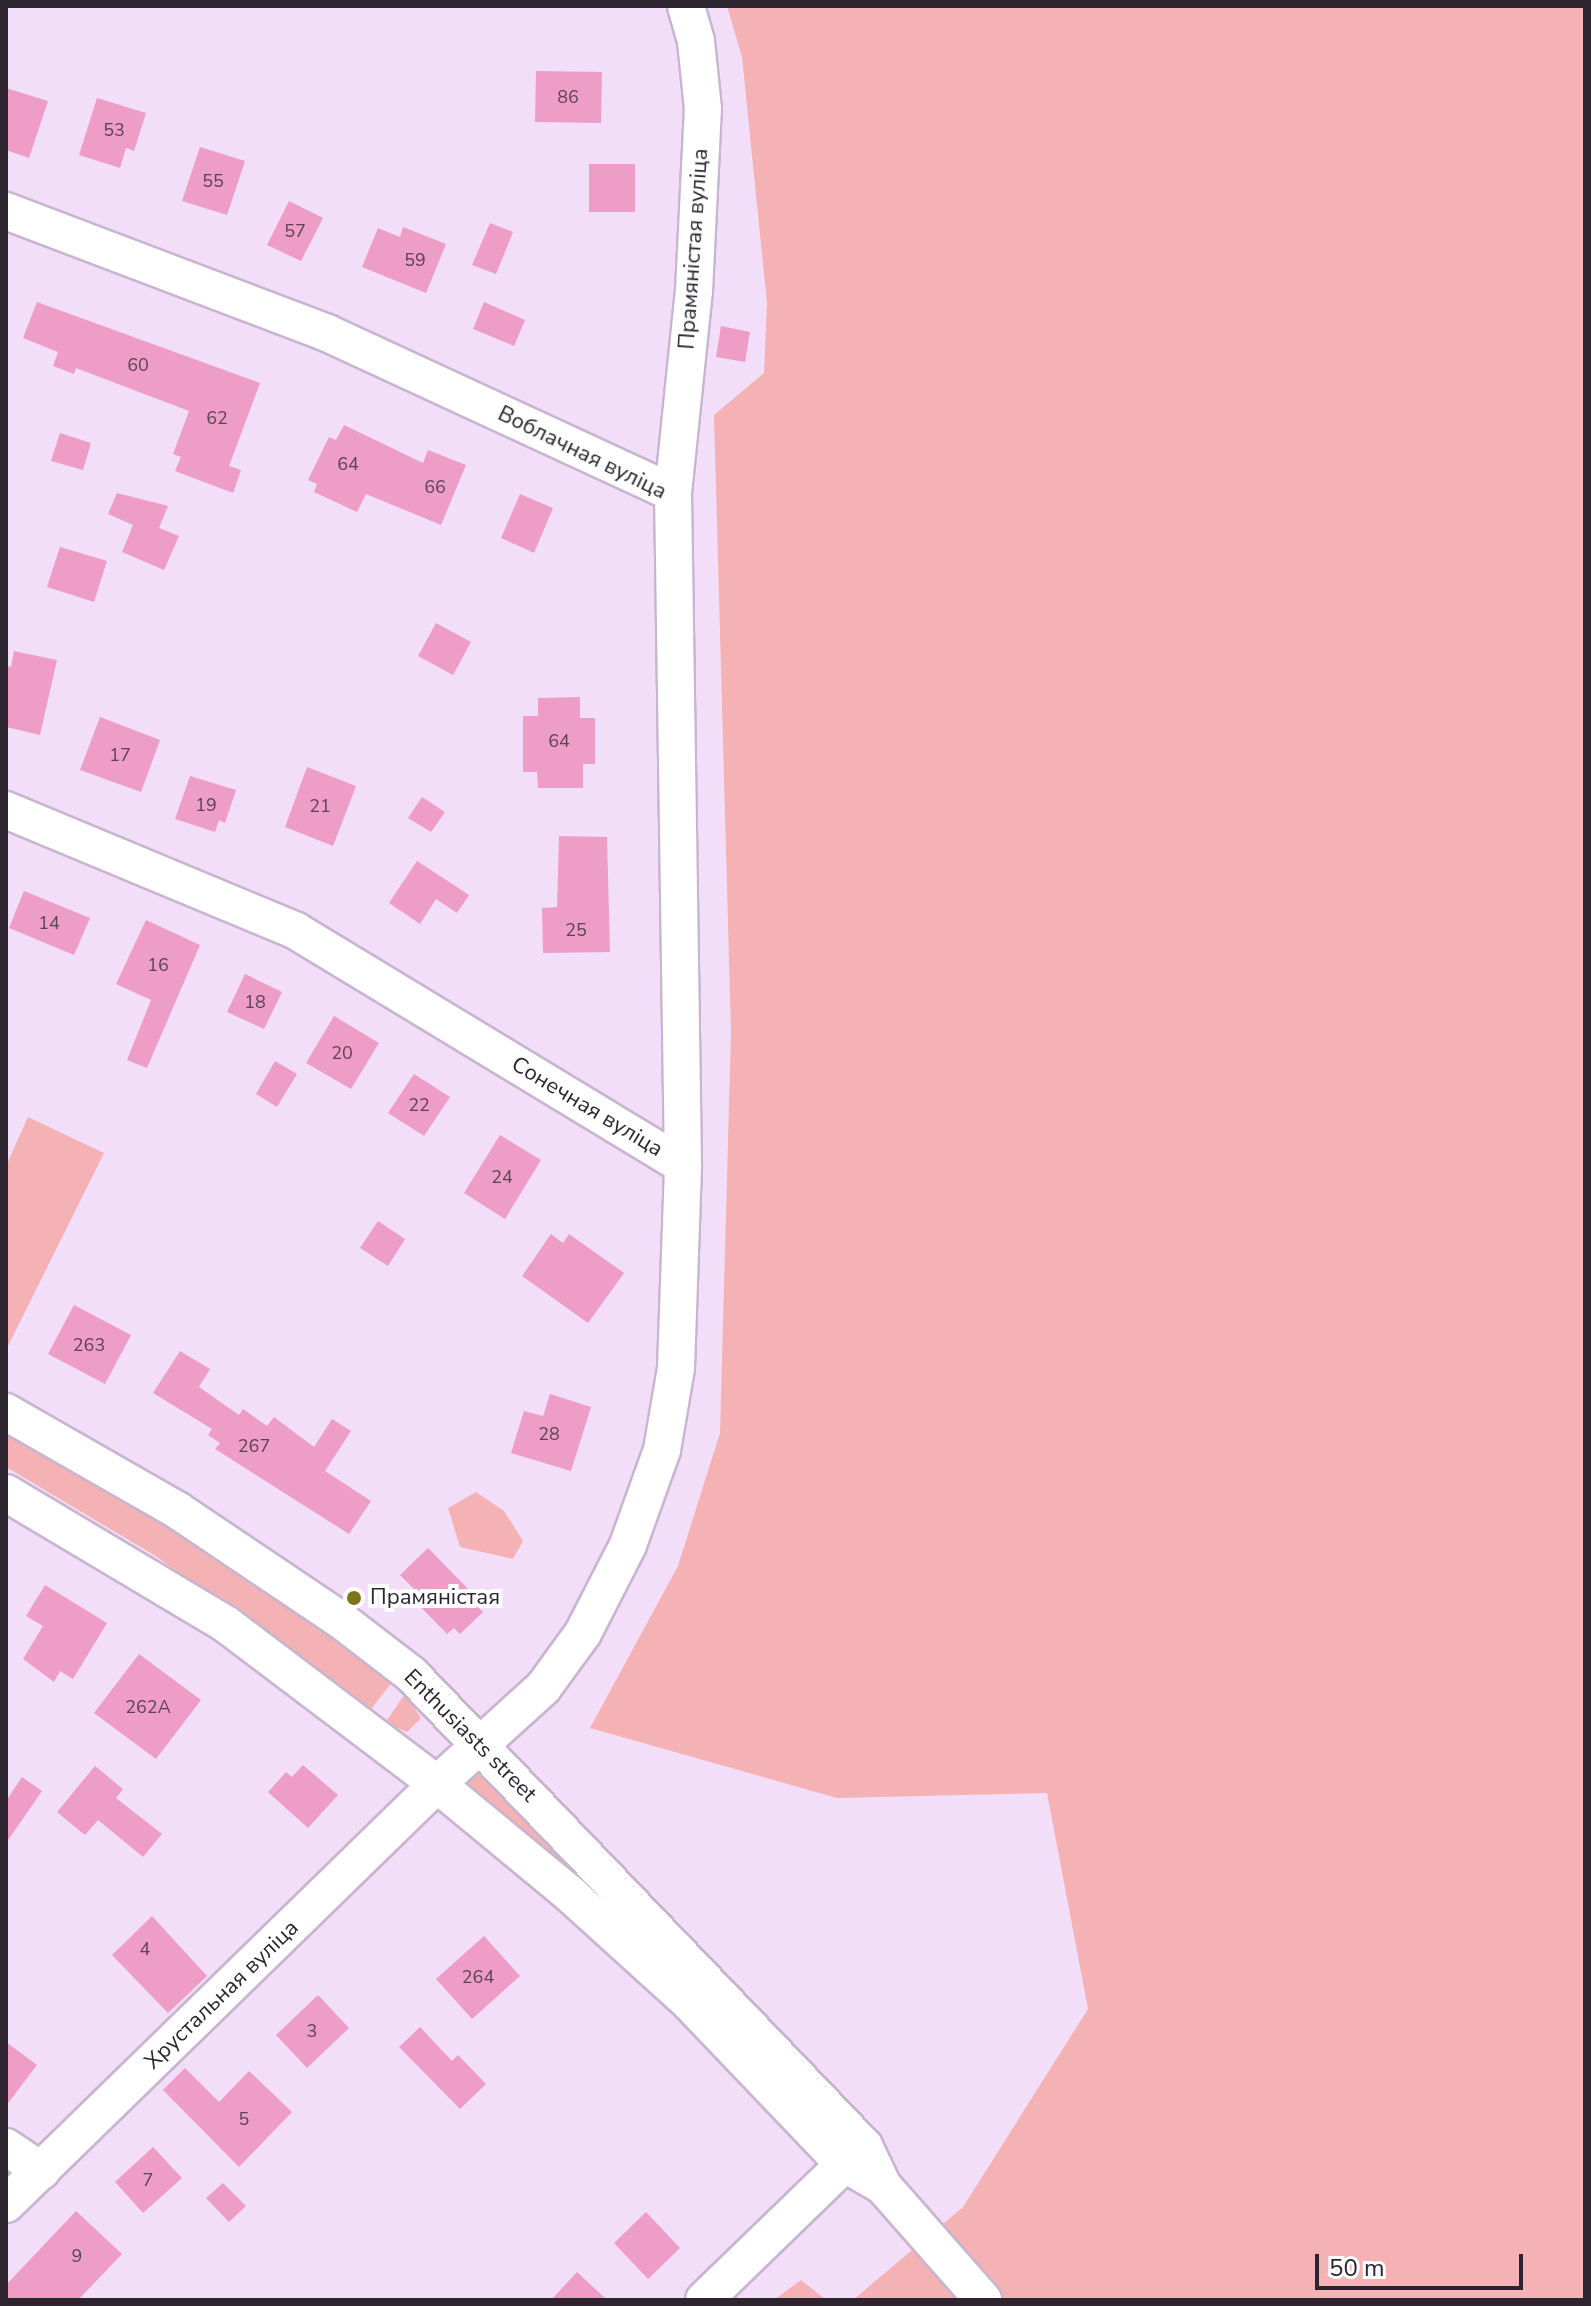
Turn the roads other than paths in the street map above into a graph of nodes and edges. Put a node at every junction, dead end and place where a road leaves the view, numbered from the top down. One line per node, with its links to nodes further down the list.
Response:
1 (686, 6): 3 (street, Прамяністая вуліца)
2 (6, 211): 3 (street, Воблачная вуліца)
3 (673, 493): 5 (street, Воблачная вуліца)
4 (6, 810): 5 (street, Сонечная вуліца)
5 (683, 1165): 8 (street, Сонечная вуліца)
6 (6, 1412): 8 (street, Enthusiasts street)
7 (6, 1493): 9 (street)
8 (480, 1743): 9 (street, Сонечная вуліца); 11 (street, Enthusiasts street)
9 (437, 1784): 11 (street); 12 (street, Хрустальная вуліца)
10 (6, 2147): 12 (street)
11 (853, 2154): 14 (street); 15 (street)
12 (42, 2171): 13 (street, Хрустальная вуліца)
13 (6, 2204)
14 (704, 2300)
15 (983, 2300)

